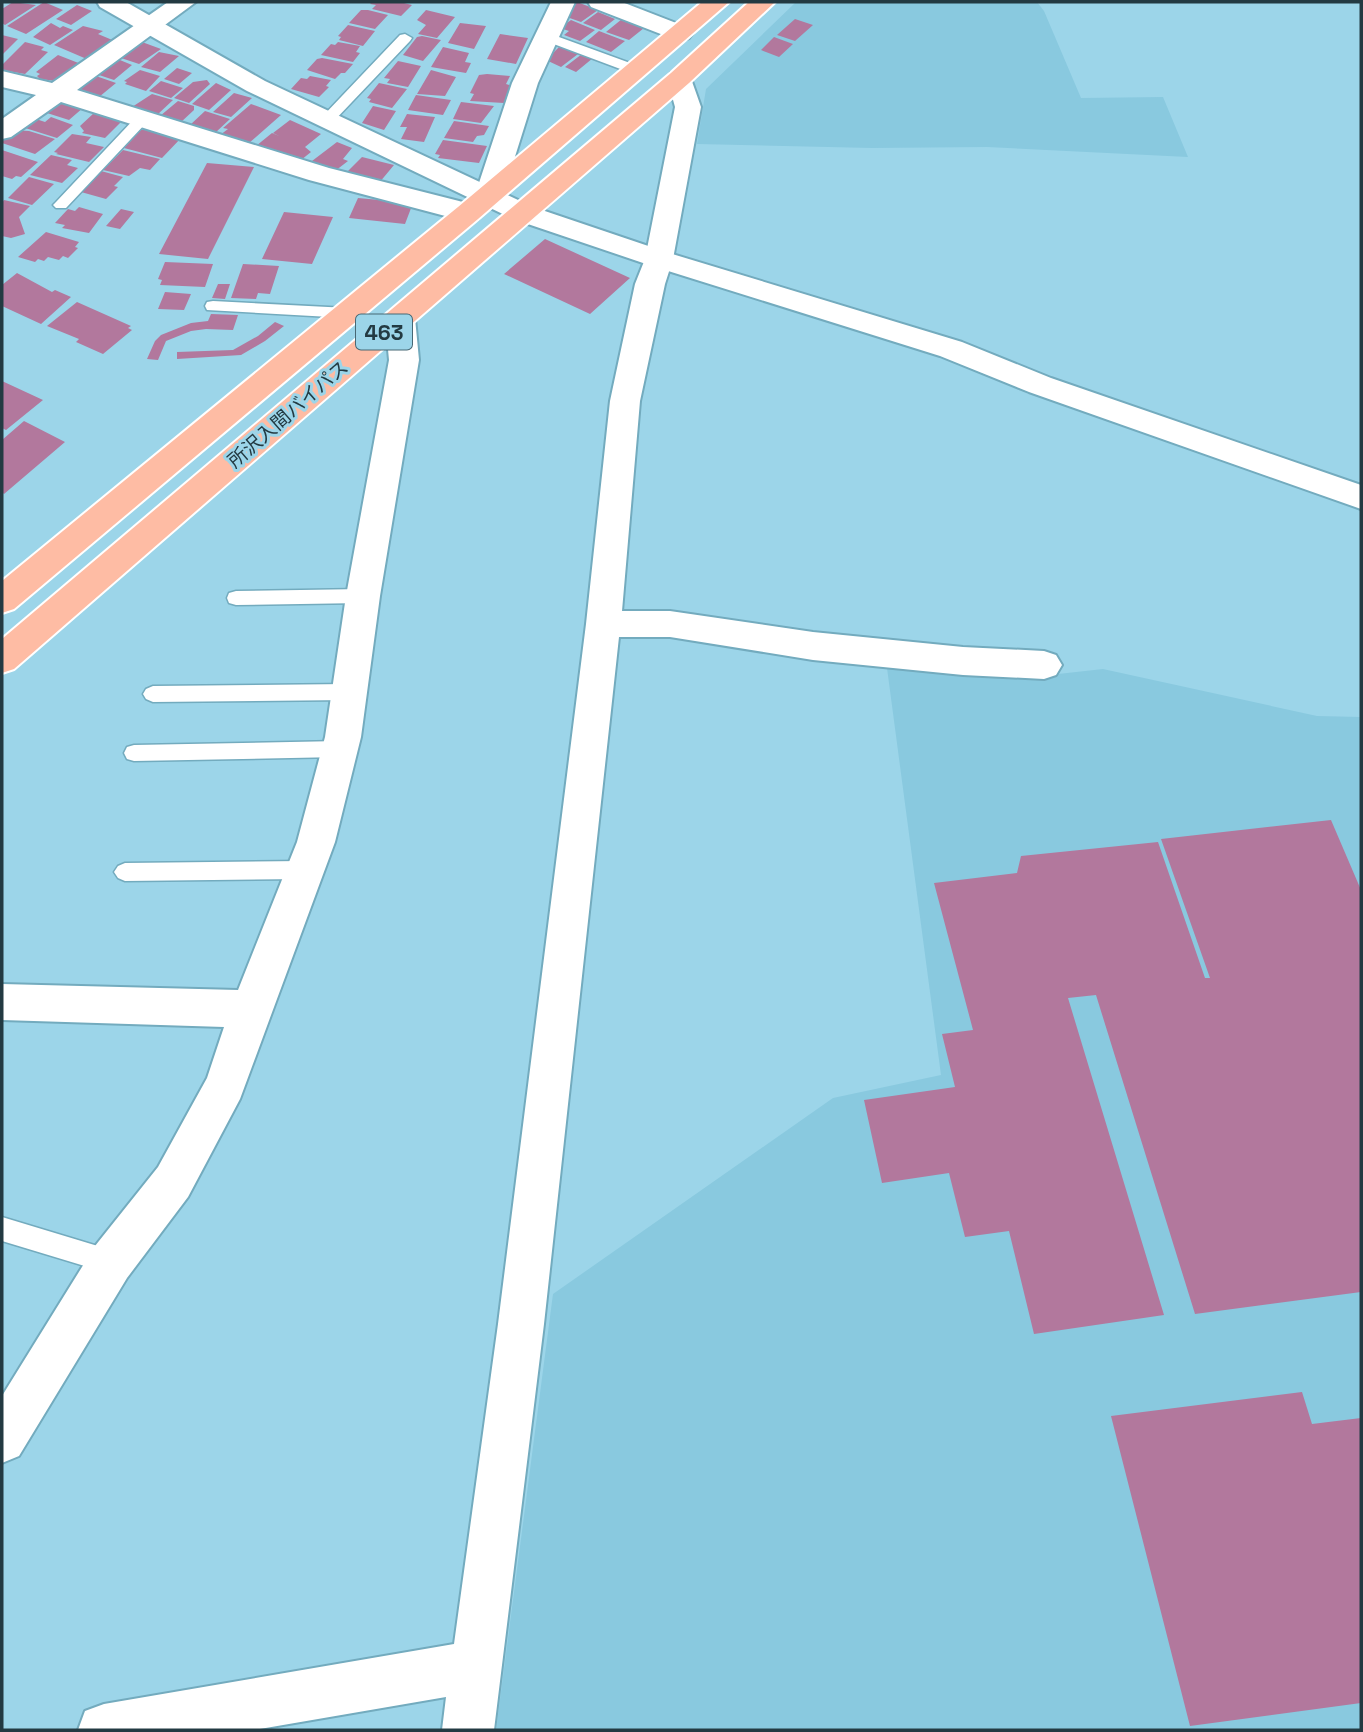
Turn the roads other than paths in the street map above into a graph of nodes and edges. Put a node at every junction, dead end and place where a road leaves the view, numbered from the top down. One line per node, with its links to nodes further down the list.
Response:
1 (109, 2): 7 (street)
2 (184, 2): 7 (street)
3 (563, 2): 9 (street)
4 (600, 2): 8 (street)
5 (717, 2): 8 (highway, 所沢入間バイパス / 463)
6 (763, 2): 12 (highway, 所沢入間バイパス / 463)
7 (151, 25): 14 (street); 16 (street)
8 (680, 33): 11 (highway, 所沢入間バイパス / 463)
9 (548, 37): 11 (lane); 18 (street)
10 (405, 38): 16 (lane)
11 (636, 70): 18 (highway, 所沢入間バイパス / 463)
12 (680, 78): 20 (highway, 所沢入間バイパス / 463); 21 (street)
13 (2, 79): 14 (street)
14 (60, 92): 15 (street); 17 (street)
15 (142, 119): 18 (street); 19 (lane)
16 (327, 120): 18 (street)
17 (2, 131)
18 (478, 204): 20 (street); 23 (highway, 所沢入間バイパス / 463)
19 (61, 205)
20 (523, 213): 21 (street); 24 (highway, 所沢入間バイパス / 463)
21 (659, 260): 25 (street); 29 (street)
22 (213, 306): 23 (lane)
23 (348, 313): 28 (highway, 所沢入間バイパス / 463)
24 (400, 318): 26 (street); 30 (highway, 所沢入間バイパス / 463)
25 (1361, 498)
26 (363, 596): 27 (lane); 32 (street)
27 (236, 598)
28 (2, 600)
29 (603, 624): 31 (street); 43 (street)
30 (2, 659)
31 (1044, 665)
32 (349, 692): 33 (lane); 34 (street)
33 (153, 694)
34 (340, 749): 35 (lane); 36 (street)
35 (134, 753)
36 (303, 870): 37 (lane); 39 (street)
37 (125, 872)
38 (2, 1002): 39 (street)
39 (251, 1009): 41 (street)
40 (2, 1229): 41 (lane)
41 (111, 1262): 42 (street)
42 (2, 1439)
43 (477, 1666): 44 (street); 46 (street)
44 (268, 1716): 45 (street)
45 (104, 1730)
46 (468, 1730)

